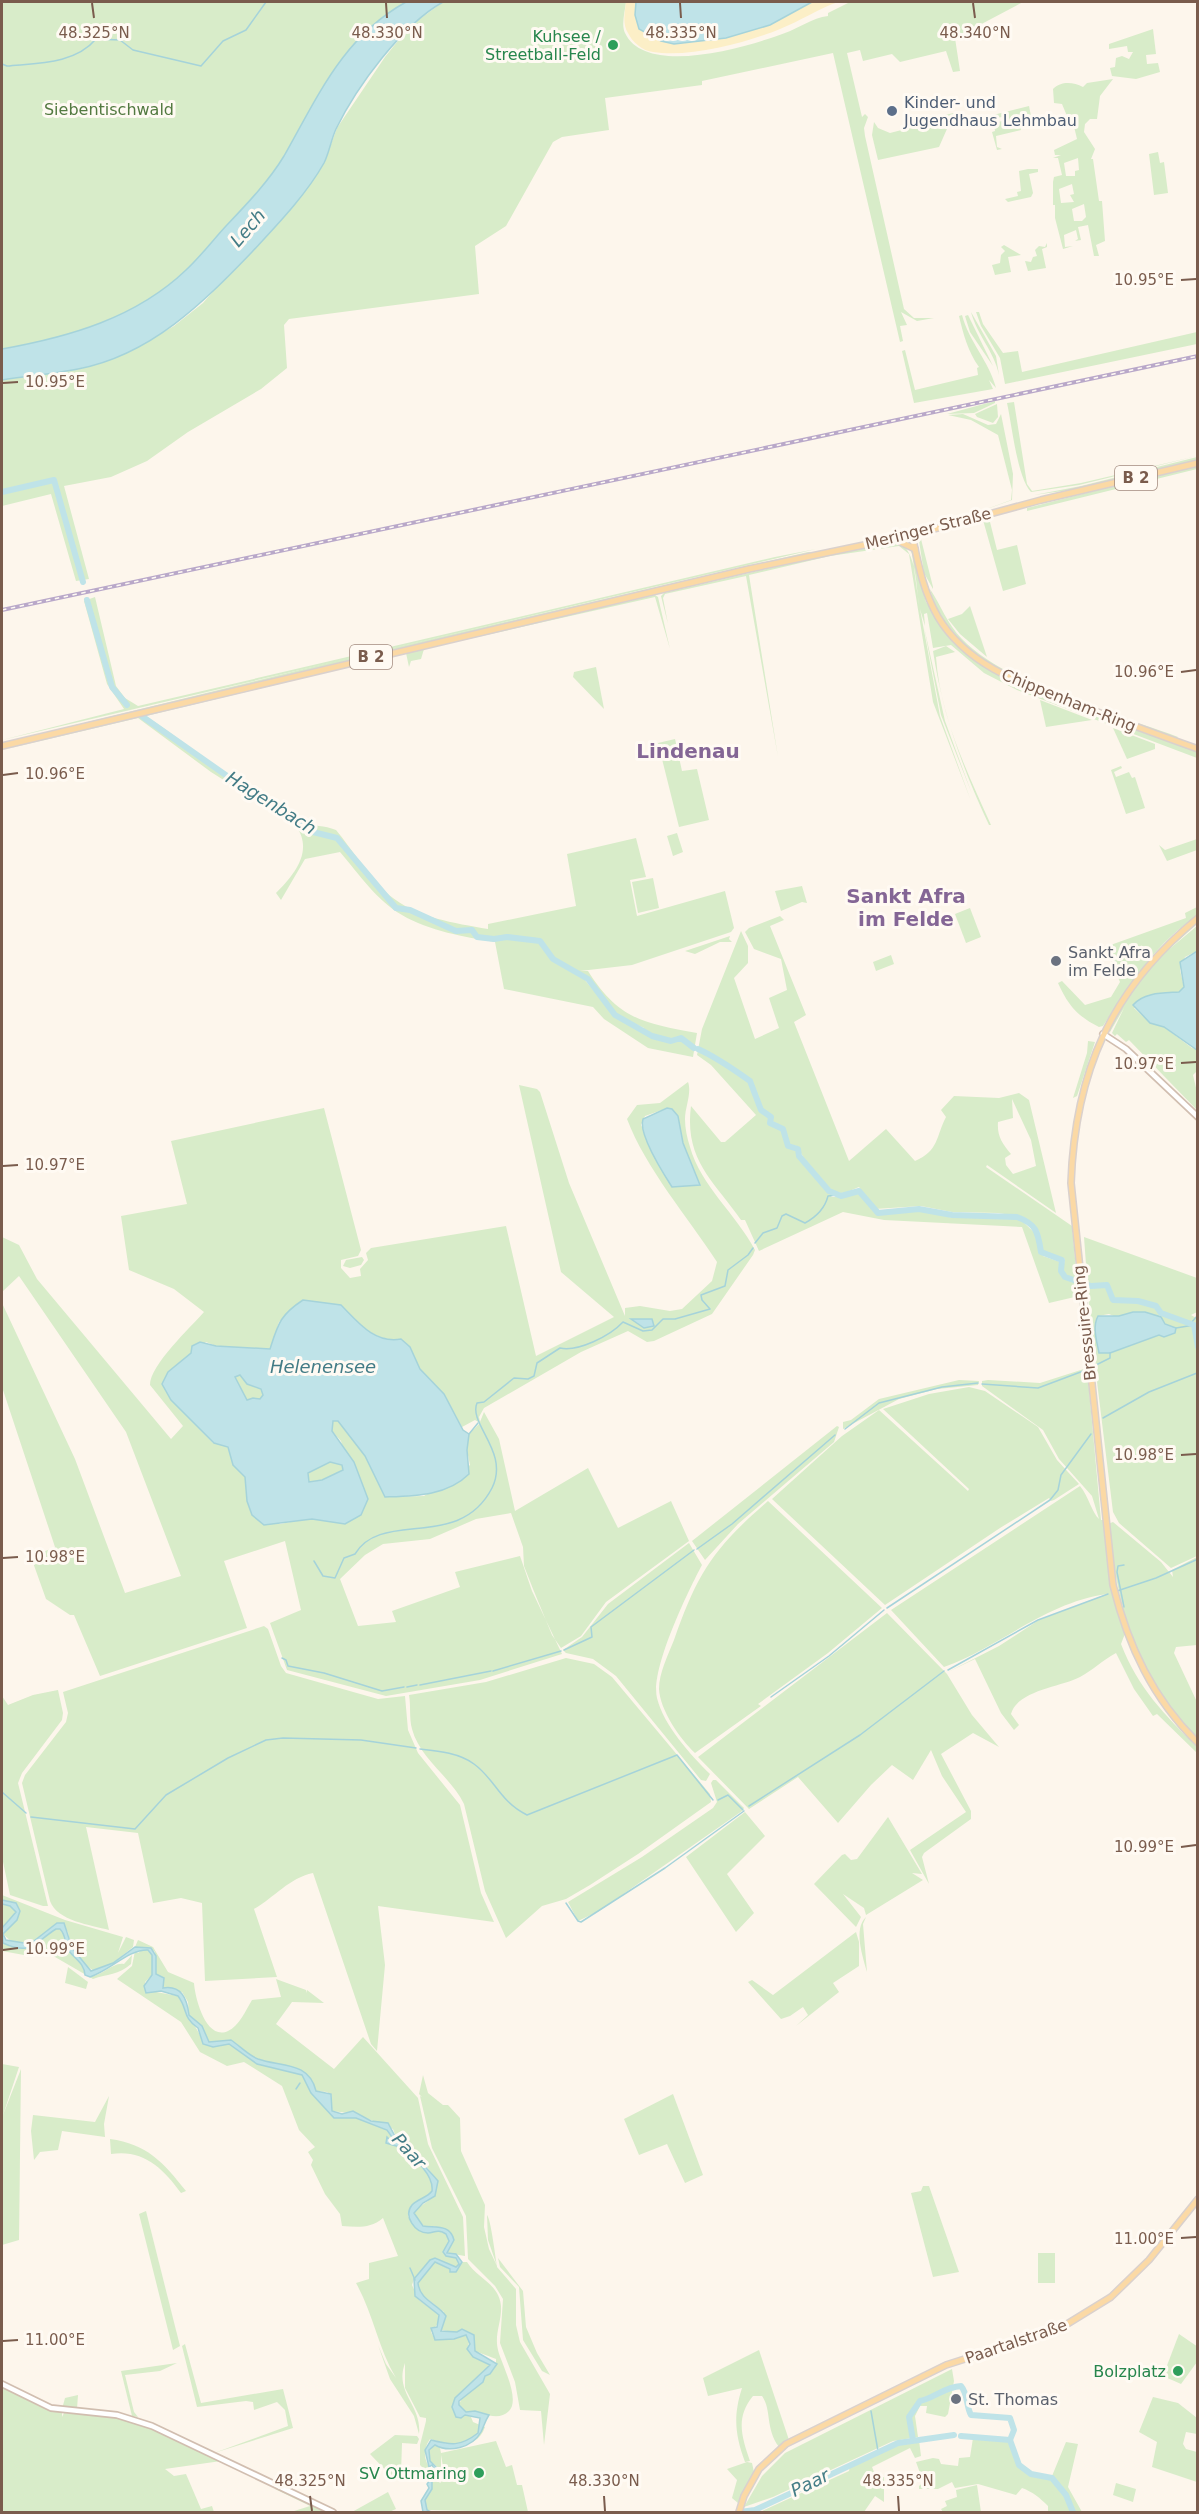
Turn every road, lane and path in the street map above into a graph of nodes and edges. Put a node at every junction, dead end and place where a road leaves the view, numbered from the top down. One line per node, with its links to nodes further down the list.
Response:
1 (1197, 463): 2 (main road, Meringer Straße / B 2)
2 (912, 535): 3 (main road, Meringer Straße / B 2); 4 (main road, Chippenham-Ring)
3 (893, 539): 4 (main road); 5 (main road, Meringer Straße / B 2)
4 (915, 549): 6 (main road, Chippenham-Ring)
5 (2, 746)
6 (1197, 749)
7 (1197, 918): 8 (main road, Bressuire-Ring)
8 (1102, 1034): 9 (street); 10 (main road, Bressuire-Ring)
9 (1197, 1117)
10 (1197, 1743)
11 (1197, 2199): 13 (main road, Paartalstraße)
12 (2, 2384): 14 (street)
13 (739, 2510)
14 (333, 2512)

